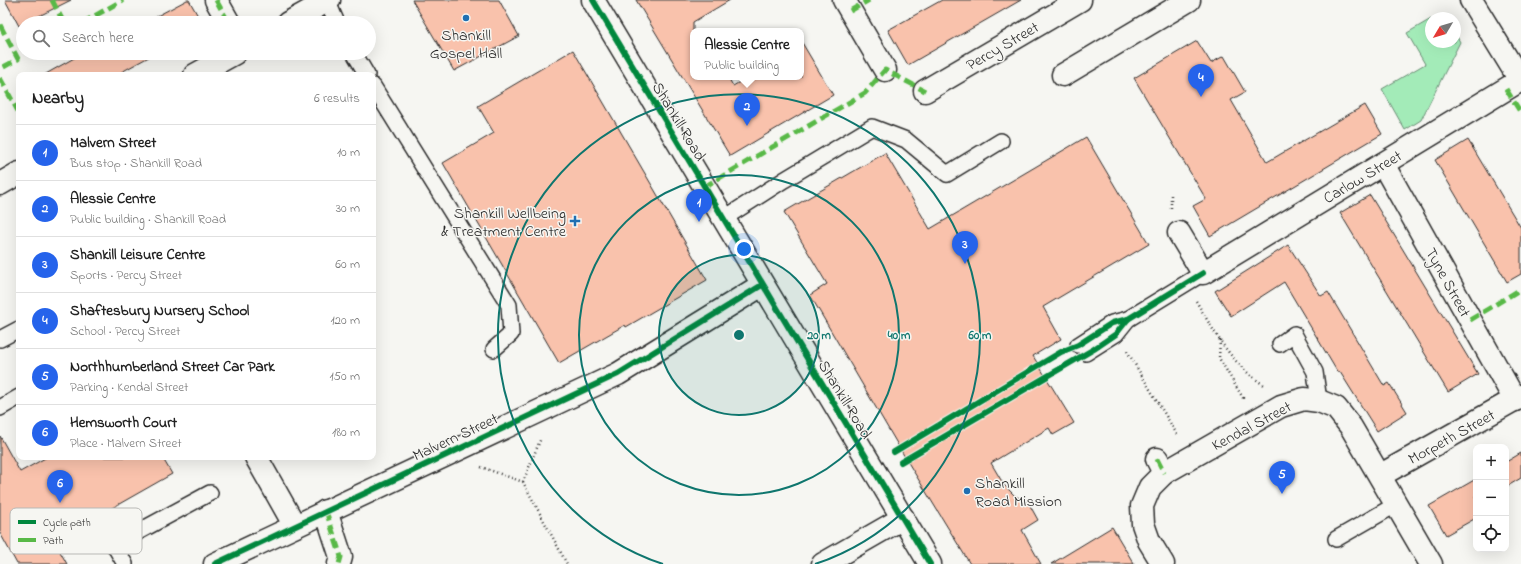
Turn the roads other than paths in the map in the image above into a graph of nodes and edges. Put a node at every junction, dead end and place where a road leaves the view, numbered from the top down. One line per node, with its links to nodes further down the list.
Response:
1 (216, 0): 8 (street)
2 (328, 0): 9 (street); 10 (lane)
3 (593, 0): 24 (street, Shankill Road)
4 (844, 0): 13 (street)
5 (1080, 0): 19 (street, Percy Street)
6 (1189, 0): 16 (street)
7 (1471, 0): 17 (street)
8 (225, 16)
9 (300, 16)
10 (334, 16)
11 (222, 60): 14 (street)
12 (358, 60): 15 (lane)
13 (885, 70)
14 (200, 72)
15 (365, 72)
16 (1063, 75)
17 (1520, 80): 21 (street, Carlow Street)
18 (376, 91): 32 (lane)
19 (925, 91)
20 (1001, 141): 24 (lane)
21 (1383, 164): 26 (street, Carlow Street); 33 (street, Tyne Street)
22 (16, 175): 23 (street)
23 (0, 184)
24 (723, 219): 27 (street, Shankill Road)
25 (1179, 233): 26 (street)
26 (1195, 279): 28 (lane, Carlow Street)
27 (762, 285): 41 (street, Malvern Street); 42 (street, Shankill Road)
28 (1128, 319): 28 (lane, Carlow Street)
29 (16, 331): 30 (lane)
30 (0, 340)
31 (1280, 344): 35 (lane)
32 (494, 349)
33 (1518, 398): 38 (street, Morpeth Street)
34 (16, 399): 36 (lane)
35 (1319, 401): 38 (street, Kendal Street); 52 (street, Kendal Street)
36 (0, 408)
37 (258, 460): 43 (street)
38 (1380, 475): 40 (street, Kendal Street)
39 (210, 493): 44 (lane)
40 (1397, 504): 45 (lane); 53 (street, Kendal Street)
41 (326, 511): 43 (street, Malvern Street); 49 (street)
42 (903, 518): 50 (street); 51 (street, Shankill Road)
43 (295, 526): 48 (street, Malvern Street)
44 (142, 530)
45 (1336, 539)
46 (119, 554): 47 (lane)
47 (124, 564)
48 (215, 564)
49 (340, 564)
50 (823, 564)
51 (930, 564)
52 (1163, 564)
53 (1431, 564)

